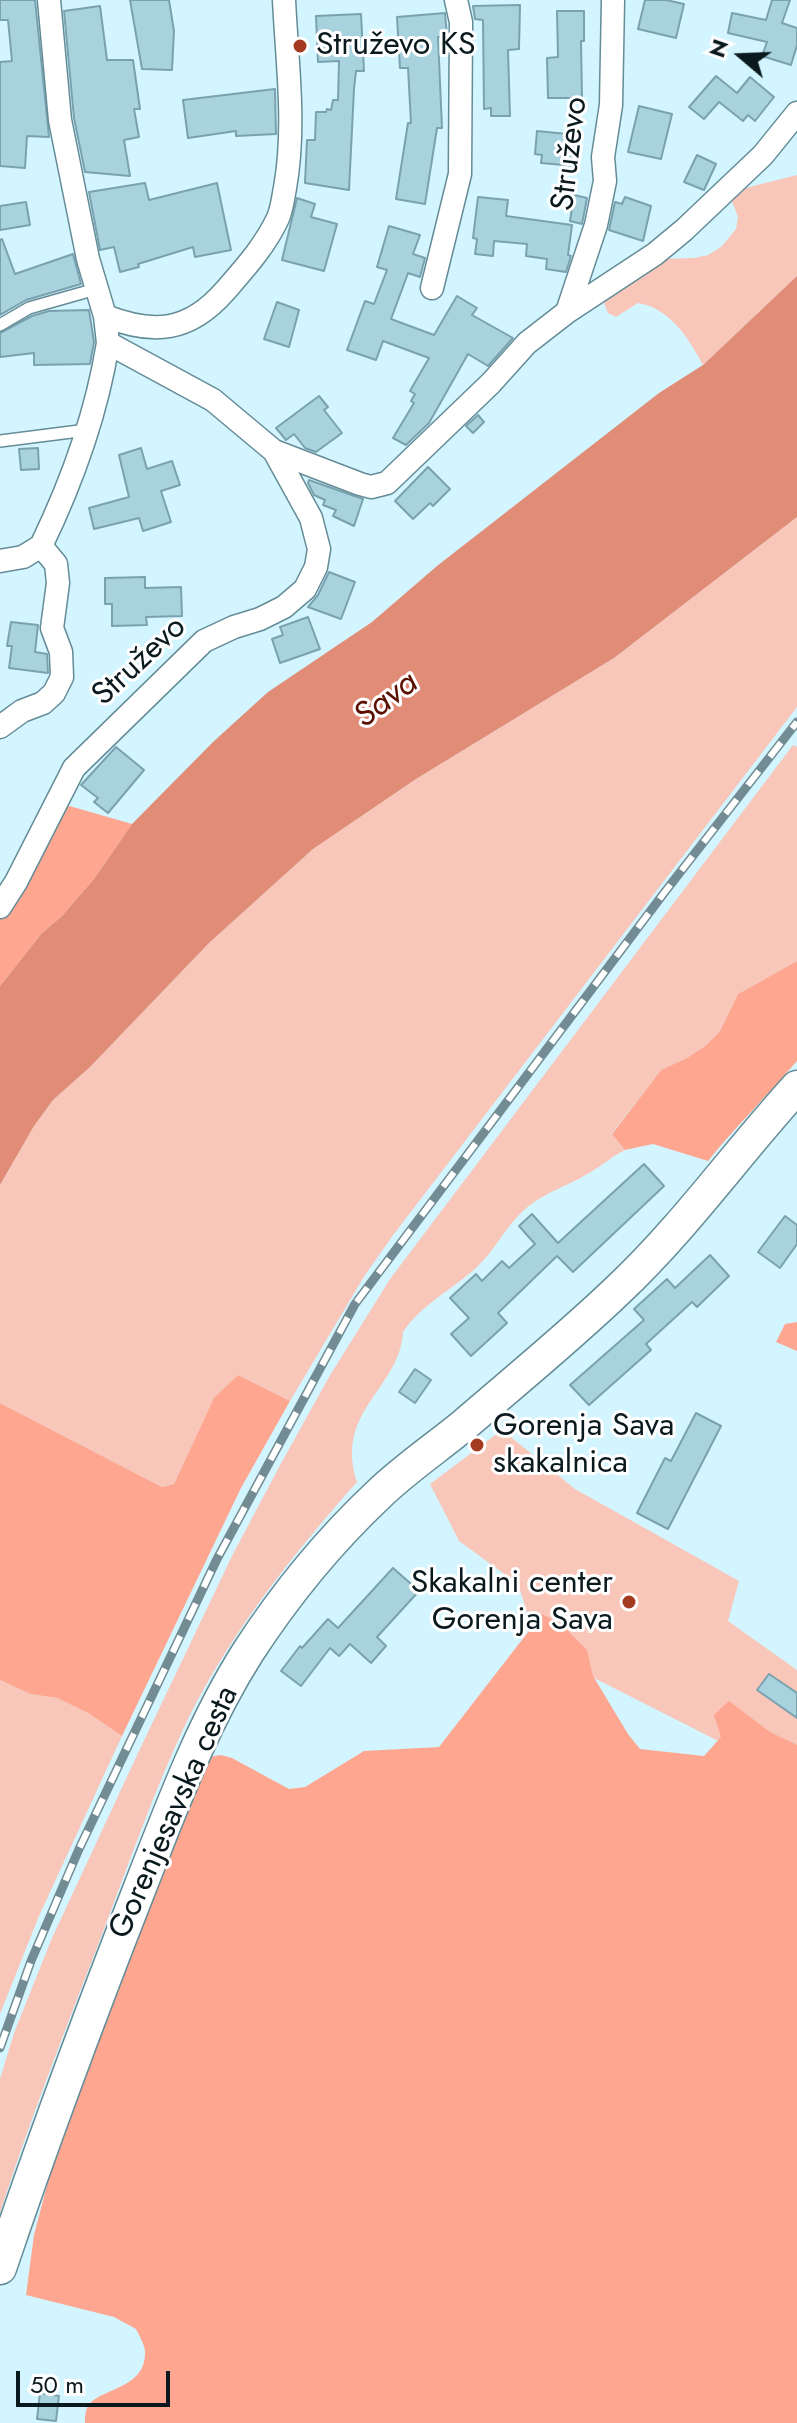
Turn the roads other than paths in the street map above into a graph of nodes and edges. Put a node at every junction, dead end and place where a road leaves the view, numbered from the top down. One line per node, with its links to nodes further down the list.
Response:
1 (49, 0): 7 (street)
2 (284, 0): 9 (street)
3 (456, 0): 6 (street)
4 (613, 0): 8 (street, Struževo)
5 (797, 113): 8 (street, Struževo)
6 (432, 288)
7 (96, 289): 9 (street); 10 (lane)
8 (567, 312): 14 (street, Struževo)
9 (105, 316): 11 (street)
10 (0, 325)
11 (108, 343): 12 (street); 14 (street, Struževo)
12 (87, 430): 13 (lane); 15 (street)
13 (0, 441)
14 (274, 451): 18 (street, Struževo)
15 (41, 546): 16 (street); 17 (street, Struževo)
16 (0, 561)
17 (0, 727)
18 (0, 907)
19 (797, 1087): 20 (street, Gorenjesavska cesta)
20 (0, 2268)

